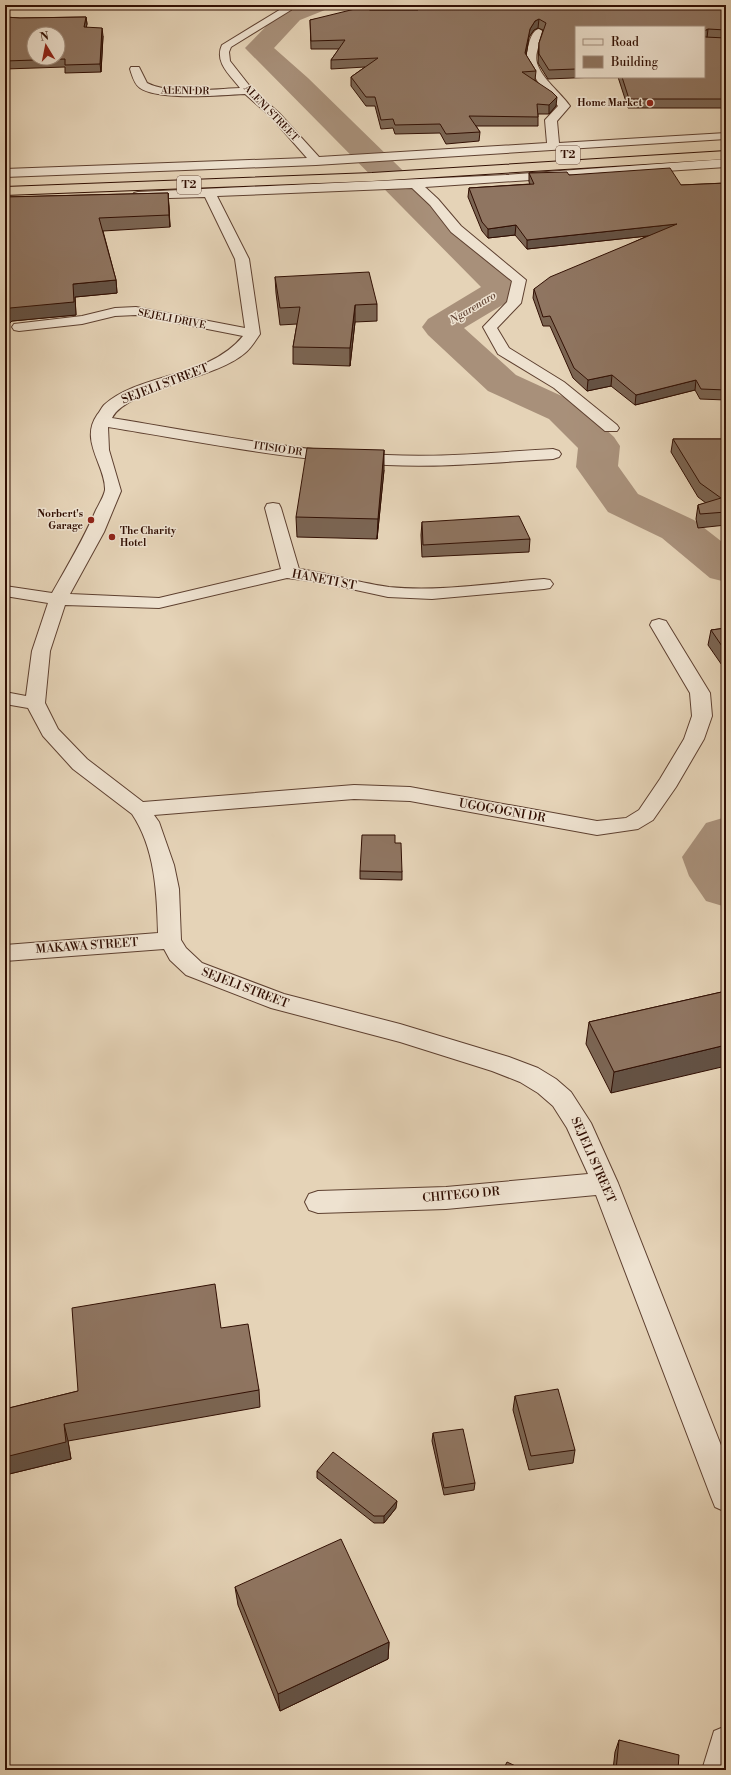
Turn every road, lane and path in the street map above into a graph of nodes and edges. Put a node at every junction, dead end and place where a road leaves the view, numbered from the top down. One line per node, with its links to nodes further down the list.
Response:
1 (285, 5): 4 (street, ALENI STREET)
2 (539, 32): 7 (street)
3 (135, 69): 4 (street, ALENI DR)
4 (248, 91): 9 (street, ALENI STREET)
5 (726, 136): 7 (street)
6 (726, 145): 13 (highway, T2)
7 (554, 147): 9 (street)
8 (726, 156): 13 (highway, T2)
9 (316, 161): 12 (street)
10 (726, 163): 13 (street)
11 (370, 172): 13 (highway, T2); 14 (highway, T2); 15 (highway, T2)
12 (5, 173)
13 (414, 174): 16 (street); 21 (street)
14 (5, 179)
15 (5, 191)
16 (209, 193): 17 (street); 19 (street)
17 (5, 200)
18 (19, 327): 19 (street, SEJELI DRIVE)
19 (254, 334): 20 (street, SEJELI STREET)
20 (101, 421): 22 (street, ITISIO DR); 27 (street)
21 (611, 428)
22 (553, 454)
23 (273, 508): 24 (street)
24 (291, 573): 25 (street, HANETI ST); 27 (street, HANETI ST)
25 (544, 584)
26 (5, 591): 27 (street, HANETI ST)
27 (58, 600): 30 (street)
28 (659, 625): 31 (street, UGOGOGNI DR)
29 (5, 698): 30 (street)
30 (35, 703): 31 (street)
31 (139, 809): 32 (street)
32 (170, 940): 33 (street, MAKAWA STREET); 34 (street, SEJELI STREET)
33 (5, 952)
34 (605, 1182): 35 (street, CHITEGO DR); 36 (street, SEJELI STREET)
35 (318, 1202)
36 (726, 1497)
37 (726, 1743): 38 (street)
38 (719, 1770)

